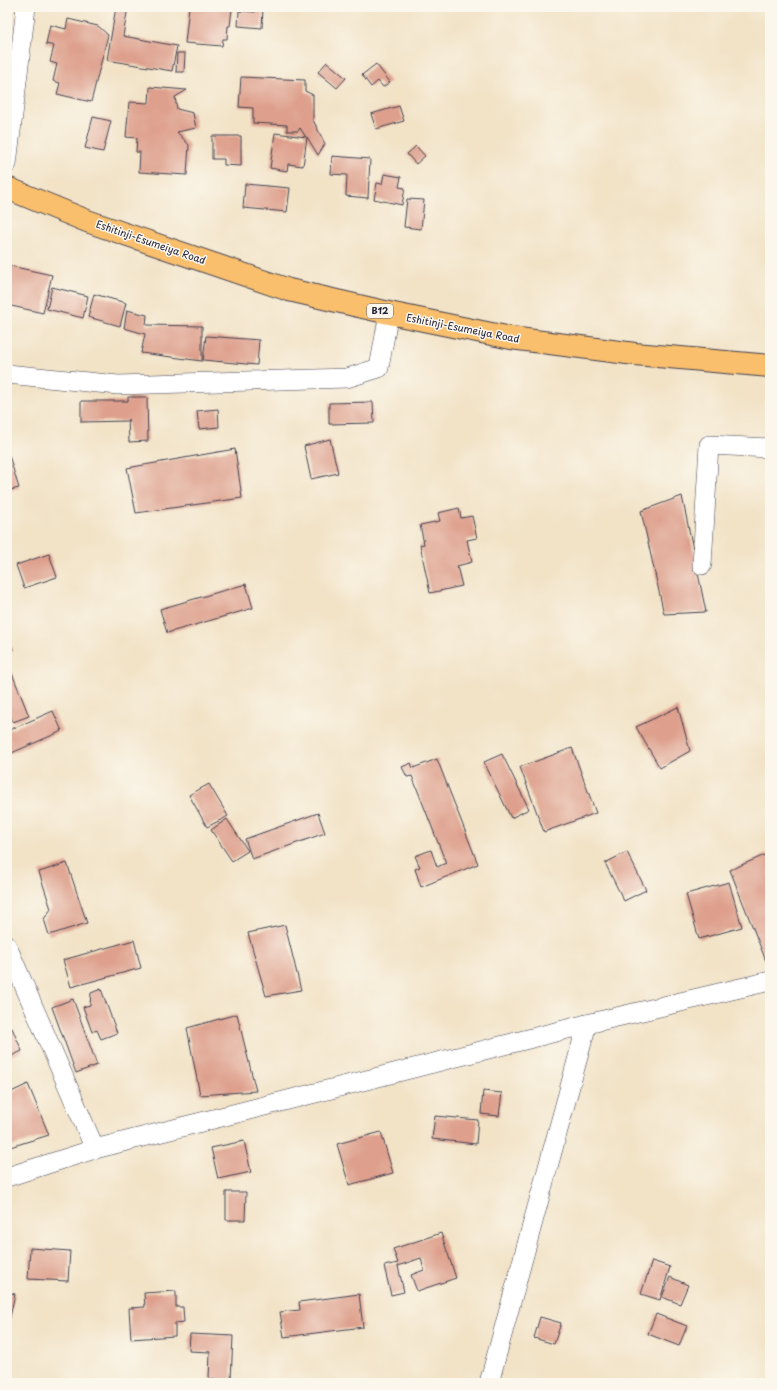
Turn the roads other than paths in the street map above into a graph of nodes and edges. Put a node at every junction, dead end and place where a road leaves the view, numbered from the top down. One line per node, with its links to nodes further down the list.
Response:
1 (26, 7): 2 (street)
2 (7, 164)
3 (7, 188): 4 (highway, Eshitinji-Esumeiya Road / B12)
4 (389, 313): 5 (highway, Eshitinji-Esumeiya Road / B12); 6 (street)
5 (770, 366)
6 (7, 374)
7 (770, 448): 8 (street)
8 (702, 565)
9 (7, 946): 12 (street)
10 (770, 981): 11 (street)
11 (587, 1024): 12 (street); 14 (street)
12 (95, 1149): 13 (street)
13 (7, 1177)
14 (489, 1383)

